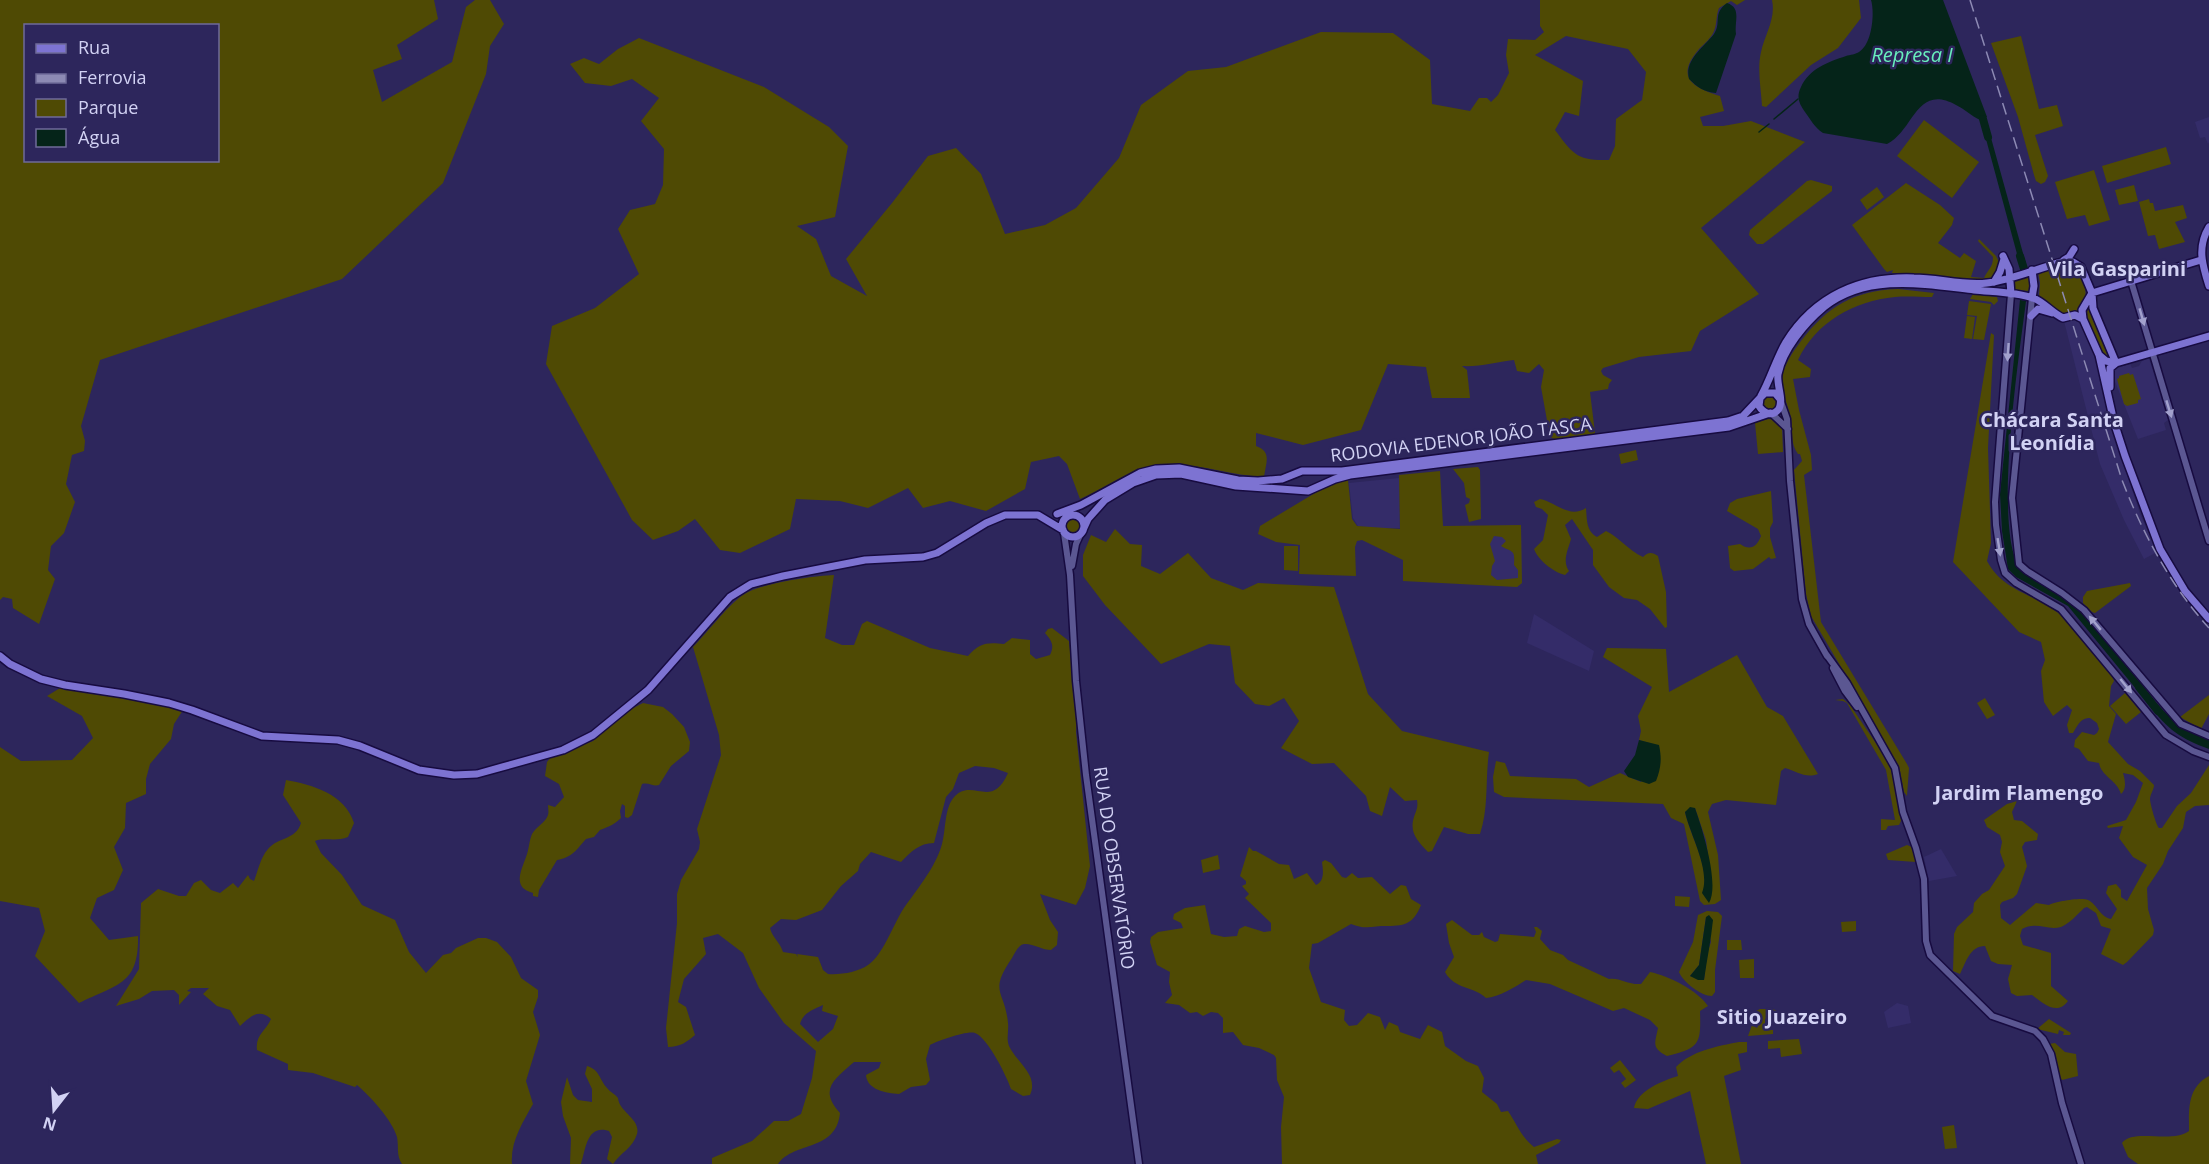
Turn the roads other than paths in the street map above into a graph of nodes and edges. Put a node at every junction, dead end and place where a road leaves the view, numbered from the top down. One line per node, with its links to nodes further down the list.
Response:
1 (2209, 227): 4 (main road)
2 (2074, 249): 5 (main road)
3 (2004, 259): 7 (main road); 8 (main road); 10 (main road)
4 (2205, 259): 9 (main road); 12 (main road)
5 (2061, 262): 6 (main road, RODOVIA EDENOR JOÃO TASCA); 14 (main road, RODOVIA EDENOR JOÃO TASCA)
6 (2032, 270): 7 (main road, RODOVIA EDENOR JOÃO TASCA); 16 (main road)
7 (2022, 273): 8 (main road, RODOVIA EDENOR JOÃO TASCA)
8 (2010, 277): 10 (main road, RODOVIA EDENOR JOÃO TASCA); 15 (main road)
9 (2131, 281): 14 (main road); 24 (street, one-way to 24)
10 (1994, 282): 11 (main road, RODOVIA EDENOR JOÃO TASCA)
11 (1968, 283): 13 (main road); 27 (main road, RODOVIA EDENOR JOÃO TASCA)
12 (2209, 286)
13 (1958, 288): 15 (main road); 28 (main road)
14 (2092, 293): 17 (main road); 18 (main road)
15 (2011, 294): 16 (main road); 47 (street, one-way to 47)
16 (2034, 299): 19 (main road); 20 (main road); 21 (street)
17 (2083, 307): 18 (main road); 22 (main road)
18 (2093, 308): 26 (main road)
19 (2040, 309): 20 (main road); 21 (main road)
20 (2056, 314): 22 (main road)
21 (2031, 316): 46 (street, one-way to 21)
22 (2082, 319): 25 (main road)
23 (2209, 336): 24 (main road)
24 (2152, 353): 26 (main road); 42 (street, one-way to 42)
25 (2099, 355): 26 (main road); 29 (main road)
26 (2116, 363): 29 (main road)
27 (1760, 397): 28 (main road); 30 (main road); 32 (main road, RODOVIA EDENOR JOÃO TASCA)
28 (1780, 400): 30 (main road); 31 (street)
29 (2110, 401): 44 (main road)
30 (1771, 413): 31 (street); 34 (main road, RODOVIA EDENOR JOÃO TASCA)
31 (1788, 430): 49 (street)
32 (1312, 470): 33 (main road, RODOVIA EDENOR JOÃO TASCA); 34 (main road)
33 (1299, 472): 35 (main road); 36 (main road, RODOVIA EDENOR JOÃO TASCA)
34 (1318, 488): 35 (main road, RODOVIA EDENOR JOÃO TASCA)
35 (1296, 489): 37 (main road, RODOVIA EDENOR JOÃO TASCA)
36 (1094, 498): 37 (main road); 38 (main road, RODOVIA EDENOR JOÃO TASCA)
37 (1100, 505): 41 (main road, RODOVIA EDENOR JOÃO TASCA)
38 (1069, 514): 39 (main road, RODOVIA EDENOR JOÃO TASCA); 40 (main road); 41 (main road)
39 (1038, 515): 40 (main road); 45 (main road, RODOVIA EDENOR JOÃO TASCA)
40 (1063, 532): 41 (main road); 43 (street, RUA DO OBSERVATÓRIO)
41 (1082, 532): 43 (street, RUA DO OBSERVATÓRIO)
42 (2209, 542)
43 (1070, 575): 48 (street, RUA DO OBSERVATÓRIO)
44 (2209, 619)
45 (0, 656)
46 (2209, 736)
47 (2209, 757)
48 (1139, 1164)
49 (2081, 1164)

